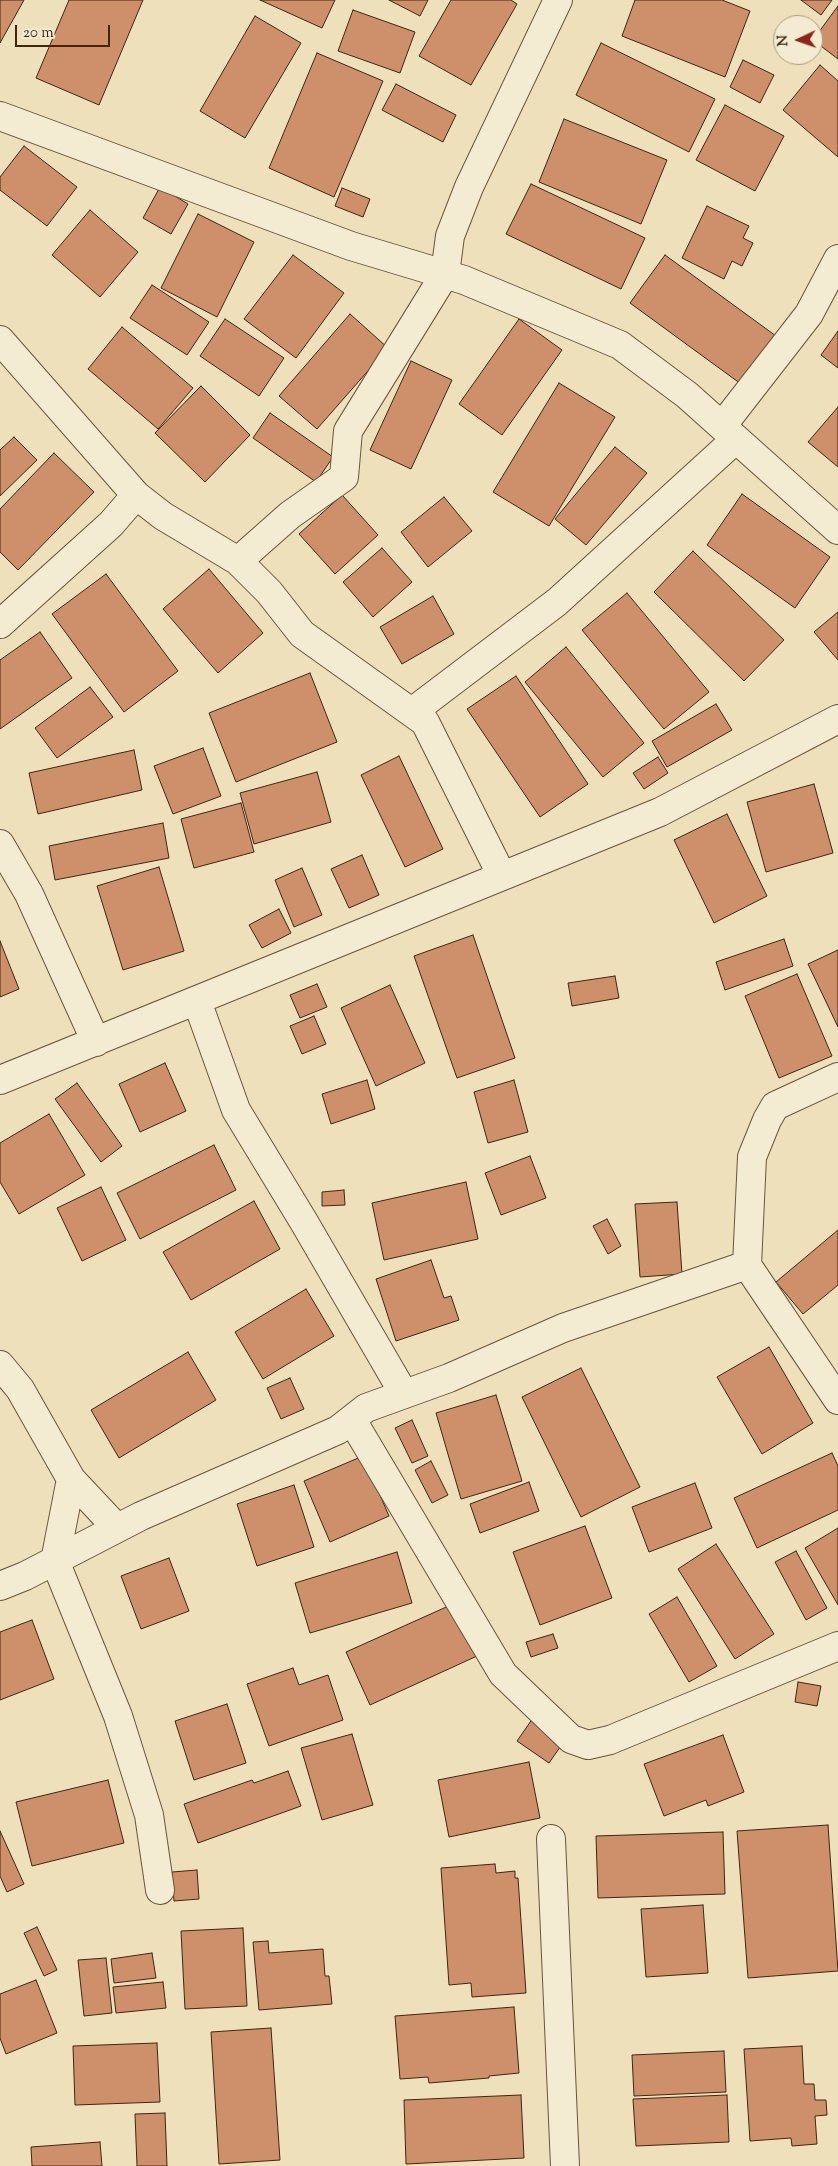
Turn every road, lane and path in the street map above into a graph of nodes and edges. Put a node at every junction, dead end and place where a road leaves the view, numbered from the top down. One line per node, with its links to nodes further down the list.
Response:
1 (558, 0): 4 (street)
2 (0, 116): 4 (street)
3 (838, 259): 6 (street)
4 (445, 274): 6 (street); 9 (street)
5 (0, 340): 7 (street)
6 (729, 432): 8 (street); 11 (street)
7 (136, 494): 9 (street); 10 (street)
8 (838, 530)
9 (238, 561): 11 (street)
10 (0, 624)
11 (412, 712): 14 (street)
12 (838, 719): 14 (street)
13 (0, 844): 16 (street)
14 (502, 876): 15 (street)
15 (197, 1001): 16 (street); 21 (street)
16 (96, 1042): 18 (street)
17 (838, 1077): 19 (street)
18 (0, 1080)
19 (747, 1265): 21 (street); 22 (street)
20 (0, 1365): 24 (street)
21 (404, 1394): 23 (street)
22 (838, 1400)
23 (352, 1420): 25 (street); 28 (street)
24 (71, 1479): 25 (street); 26 (street)
25 (117, 1528): 26 (street)
26 (55, 1561): 27 (street); 30 (street)
27 (0, 1586)
28 (838, 1646)
29 (551, 1839): 31 (street)
30 (160, 1890)
31 (565, 2166)

